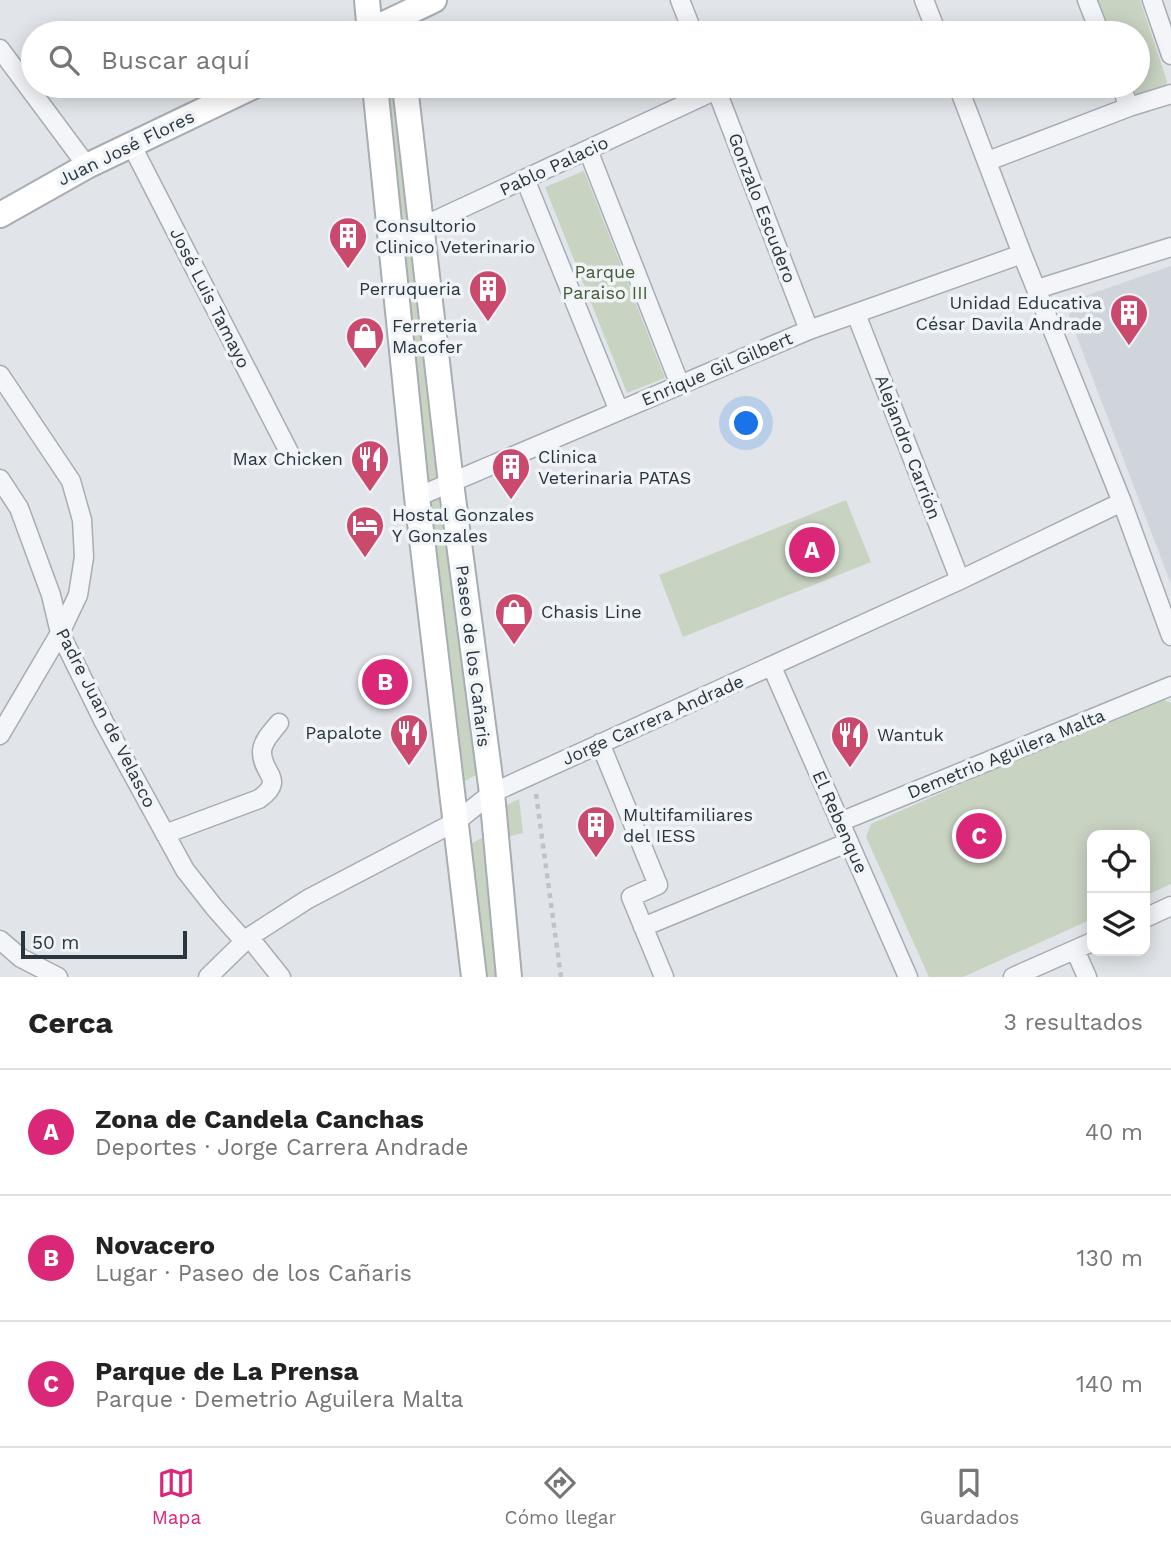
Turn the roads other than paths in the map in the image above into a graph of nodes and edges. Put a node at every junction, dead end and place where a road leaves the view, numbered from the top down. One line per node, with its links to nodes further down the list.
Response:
1 (366, 0): 8 (main road)
2 (434, 0): 7 (main road)
3 (680, 0): 9 (street)
4 (924, 0): 10 (street)
5 (1087, 0): 11 (street)
6 (1152, 0): 13 (street)
7 (398, 17)
8 (367, 21)
9 (689, 21)
10 (932, 21)
11 (1095, 21)
12 (0, 50): 14 (street)
13 (1171, 55)
14 (21, 78)
15 (1171, 94): 24 (street)
16 (36, 98): 28 (street)
17 (229, 98): 25 (main road, Juan José Flores)
18 (376, 98): 32 (main road, Paseo de los Cañaris)
19 (406, 98): 31 (main road, Paseo de los Cañaris)
20 (694, 98): 26 (street, Pablo Palacio)
21 (719, 98): 37 (street, Gonzalo Escudero)
22 (963, 98): 27 (street)
23 (1126, 98): 24 (street)
24 (1129, 107): 27 (street)
25 (131, 144): 28 (main road, Juan José Flores); 41 (street, José Luis Tamayo)
26 (588, 149): 29 (street, Pablo Palacio); 39 (street)
27 (988, 160): 34 (street)
28 (87, 166): 30 (main road, Juan José Flores)
29 (525, 179): 31 (street, Pablo Palacio); 40 (street)
30 (0, 215)
31 (421, 227): 32 (street, Pablo Palacio); 43 (main road, Paseo de los Cañaris)
32 (391, 241): 44 (main road, Paseo de los Cañaris)
33 (1171, 247): 35 (street)
34 (1022, 254): 35 (street); 36 (street, Enrique Gil Gilbert)
35 (1037, 289): 45 (street)
36 (856, 314): 37 (street, Enrique Gil Gilbert); 46 (street, Alejandro Carrión)
37 (809, 330): 39 (street, Enrique Gil Gilbert)
38 (0, 375): 47 (street)
39 (680, 385): 40 (street, Enrique Gil Gilbert)
40 (618, 411): 43 (street, Enrique Gil Gilbert)
41 (289, 452)
42 (0, 479): 47 (street, Padre Juan de Velasco)
43 (451, 484): 44 (street, Enrique Gil Gilbert); 54 (main road, Paseo de los Cañaris)
44 (417, 497): 55 (main road, Paseo de los Cañaris)
45 (1122, 502): 46 (street, Jorge Carrera Andrade); 48 (street)
46 (960, 580): 49 (street, Jorge Carrera Andrade)
47 (60, 633): 52 (street); 57 (street, Padre Juan de Velasco)
48 (1171, 636)
49 (772, 667): 53 (street, Jorge Carrera Andrade); 56 (street, El Rebenque)
50 (1171, 686): 56 (street, Demetrio Aguilera Malta)
51 (279, 723): 57 (street)
52 (0, 735)
53 (600, 743): 54 (street, Jorge Carrera Andrade); 61 (street)
54 (492, 793): 55 (street, Jorge Carrera Andrade); 70 (main road, Paseo de los Cañaris)
55 (457, 821): 62 (street, Jorge Carrera Andrade); 69 (main road, Paseo de los Cañaris)
56 (840, 822): 58 (street, El Rebenque)
57 (165, 834): 62 (street, Padre Juan de Velasco)
58 (849, 842): 61 (street); 72 (street, El Rebenque)
59 (1171, 906): 60 (street)
60 (1150, 916)
61 (643, 927): 71 (street)
62 (246, 939): 67 (street, Jorge Carrera Andrade); 68 (street, Padre Juan de Velasco)
63 (0, 940): 66 (street)
64 (1087, 944): 65 (street)
65 (1075, 950): 73 (street); 74 (street)
66 (58, 977)
67 (208, 977)
68 (281, 977)
69 (474, 977)
70 (509, 977)
71 (664, 977)
72 (908, 977)
73 (1013, 977)
74 (1087, 977)

